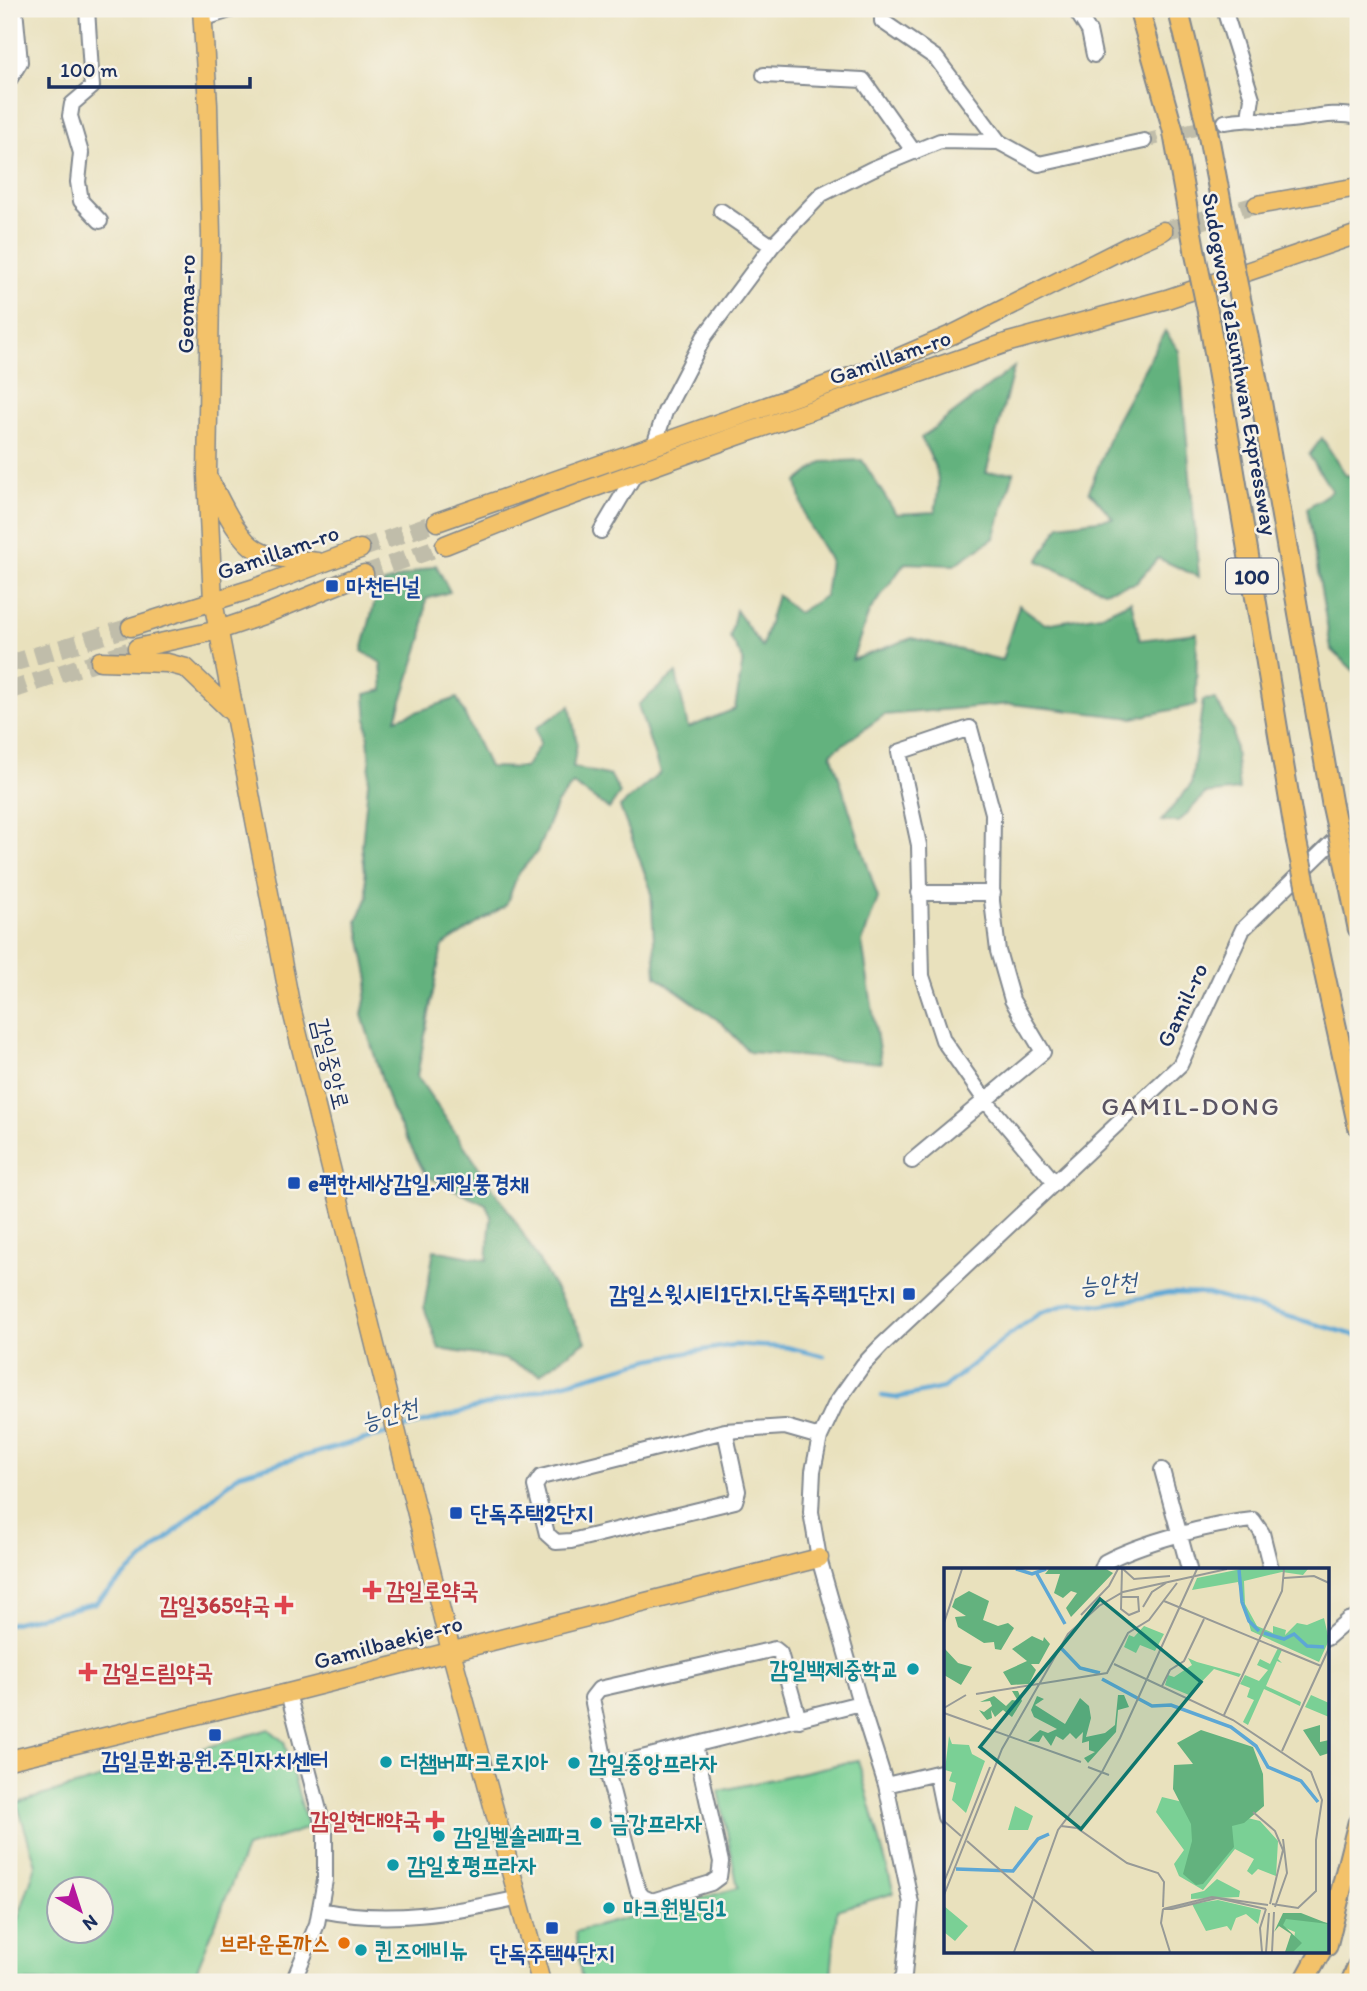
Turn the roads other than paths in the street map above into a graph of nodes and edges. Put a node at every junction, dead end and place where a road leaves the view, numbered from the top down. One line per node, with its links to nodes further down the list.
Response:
1 (15, 9): 12 (street)
2 (87, 9): 22 (street)
3 (233, 9): 8 (street)
4 (882, 9): 17 (street)
5 (1075, 9): 10 (street)
6 (1178, 9): 44 (highway, Sudogwon Je1sunhwan Expressway / 100, bridge)
7 (1224, 9): 14 (street)
8 (202, 14): 28 (main road, Geoma-ro)
9 (1141, 14): 46 (highway, Sudogwon Je1sunhwan Expressway / 100, bridge)
10 (1094, 55)
11 (764, 75): 18 (street)
12 (9, 80)
13 (1358, 117): 14 (street)
14 (1249, 118): 15 (street)
15 (1225, 122)
16 (1144, 141): 17 (street)
17 (999, 142): 18 (street)
18 (914, 152): 25 (street)
19 (1358, 187): 20 (main road)
20 (1257, 205)
21 (721, 211): 25 (street)
22 (100, 221)
23 (1163, 231): 26 (main road, Gamillam-ro)
24 (1358, 234): 27 (main road, Gamillam-ro)
25 (772, 246): 26 (street)
26 (654, 445): 29 (main road, Gamillam-ro)
27 (635, 474): 30 (street); 31 (main road, Gamillam-ro)
28 (207, 475): 33 (main road); 35 (main road, Geoma-ro)
29 (437, 522)
30 (601, 531)
31 (445, 545)
32 (360, 549): 33 (main road, Gamillam-ro)
33 (321, 562): 35 (main road, Gamillam-ro)
34 (364, 574): 37 (main road)
35 (213, 601): 36 (main road, Gamillam-ro); 37 (main road, Geoma-ro)
36 (131, 627)
37 (219, 630): 38 (main road); 40 (main road, 감일중앙로)
38 (137, 648)
39 (100, 661): 40 (main road)
40 (235, 715): 59 (main road, 감일중앙로)
41 (1358, 817): 48 (street, Gamil-ro)
42 (919, 893): 43 (street); 43 (street); 45 (street)
43 (993, 893): 45 (street)
44 (1358, 928)
45 (985, 1100): 47 (street); 48 (street)
46 (1358, 1126)
47 (912, 1161)
48 (1055, 1183): 50 (street, Gamil-ro)
49 (726, 1431): 49 (street); 50 (street)
50 (820, 1437): 53 (street, Gamil-ro)
51 (1162, 1470): 52 (street)
52 (1180, 1535): 54 (street); 55 (street); 56 (street)
53 (819, 1558): 59 (main road, Gamilbaekje-ro); 61 (street, Gamil-ro)
54 (1102, 1568)
55 (1189, 1568)
56 (1271, 1568)
57 (1358, 1617): 58 (street)
58 (1328, 1637)
59 (451, 1651): 60 (main road, Gamilbaekje-ro); 70 (main road, 감일중앙로)
60 (288, 1693): 64 (main road, Gamilbaekje-ro); 71 (street)
61 (860, 1703): 62 (street); 67 (street, Gamil-ro)
62 (799, 1720): 63 (street); 65 (street)
63 (695, 1745): 65 (street); 65 (street)
64 (9, 1760)
65 (606, 1767)
66 (940, 1772): 67 (street); 68 (street)
67 (886, 1786): 78 (street, Gamil-ro)
68 (944, 1808)
69 (1358, 1823): 72 (highway)
70 (520, 1898): 71 (street); 77 (main road, 감일중앙로)
71 (320, 1910): 76 (street)
72 (1328, 1936)
73 (1321, 1952): 79 (highway)
74 (1324, 1952): 80 (highway)
75 (1358, 1965): 81 (highway)
76 (293, 1982)
77 (541, 1982)
78 (900, 1982)
79 (1304, 1982)
80 (1315, 1982)
81 (1351, 1982)

